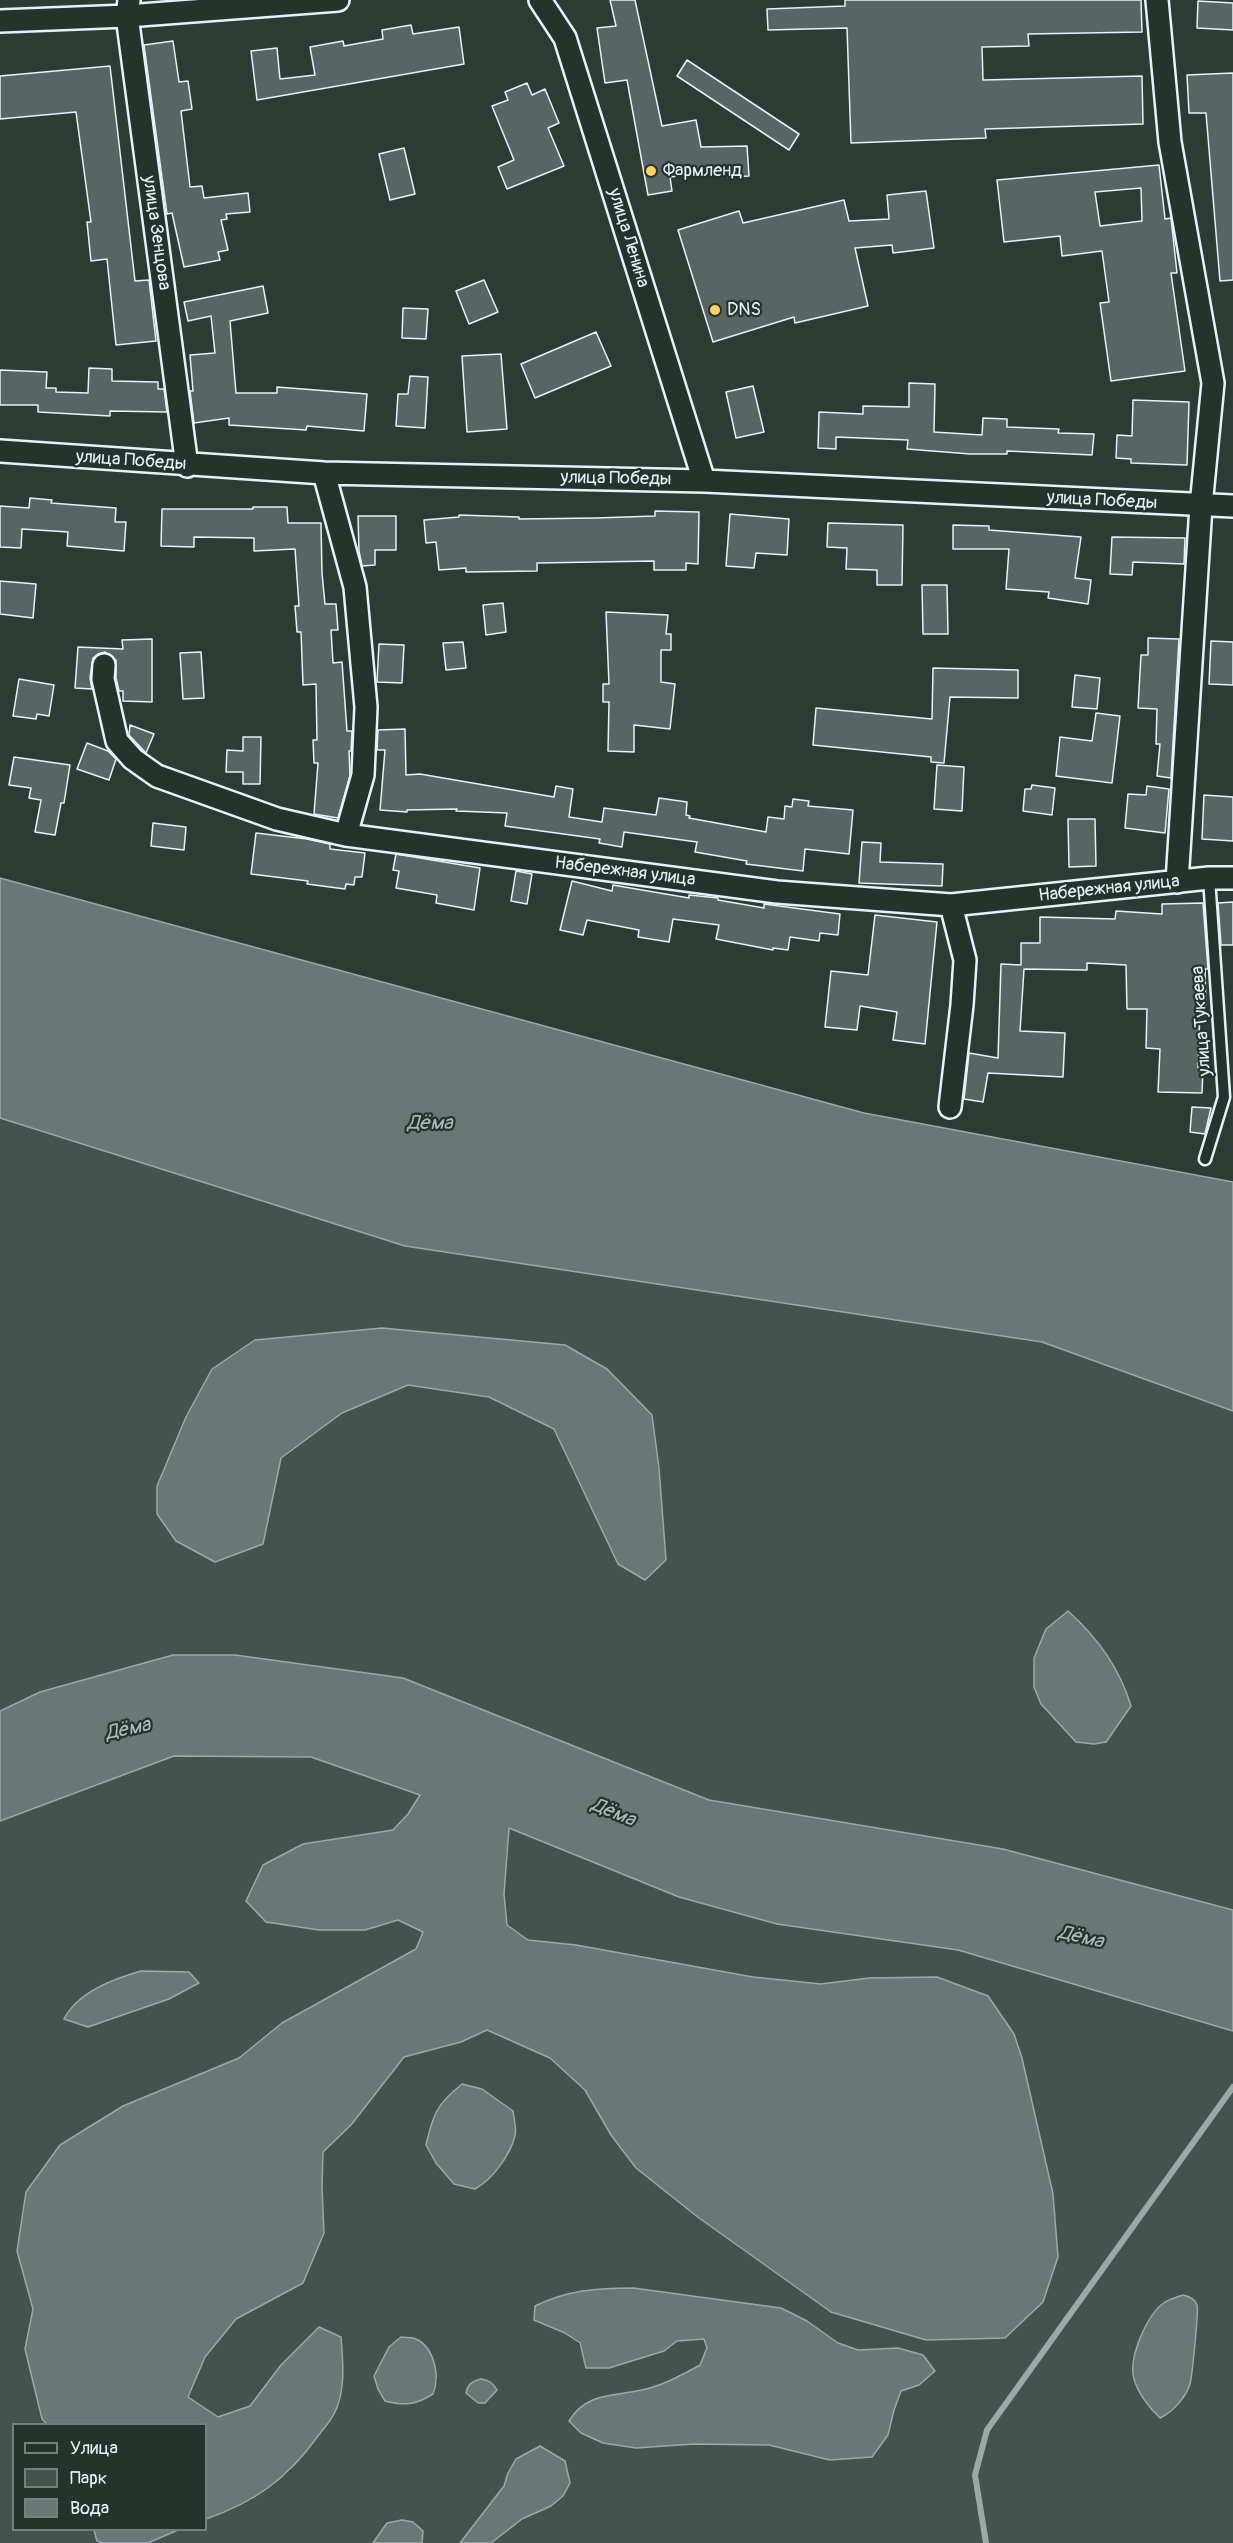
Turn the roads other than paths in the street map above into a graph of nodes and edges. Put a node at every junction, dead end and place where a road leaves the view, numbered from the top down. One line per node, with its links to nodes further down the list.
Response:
1 (338, 0): 4 (street)
2 (540, 0): 9 (street, улица Ленина)
3 (1157, 0): 10 (street)
4 (128, 8): 5 (street); 7 (street, улица Зенцова)
5 (0, 21)
6 (0, 451): 7 (street, улица Победы)
7 (187, 466): 8 (street, улица Победы)
8 (324, 473): 9 (street, улица Победы); 13 (street)
9 (704, 481): 10 (street, улица Победы)
10 (1201, 506): 11 (street, улица Победы); 16 (street)
11 (1233, 506)
12 (104, 665): 13 (street, Набережная улица)
13 (346, 835): 17 (street, Набережная улица)
14 (1209, 878): 15 (street, Набережная улица); 16 (street, Набережная улица); 19 (lane, улица Тукаева)
15 (1233, 878)
16 (1177, 882): 17 (street, Набережная улица)
17 (951, 905): 18 (street)
18 (950, 1107)
19 (1205, 1159)

